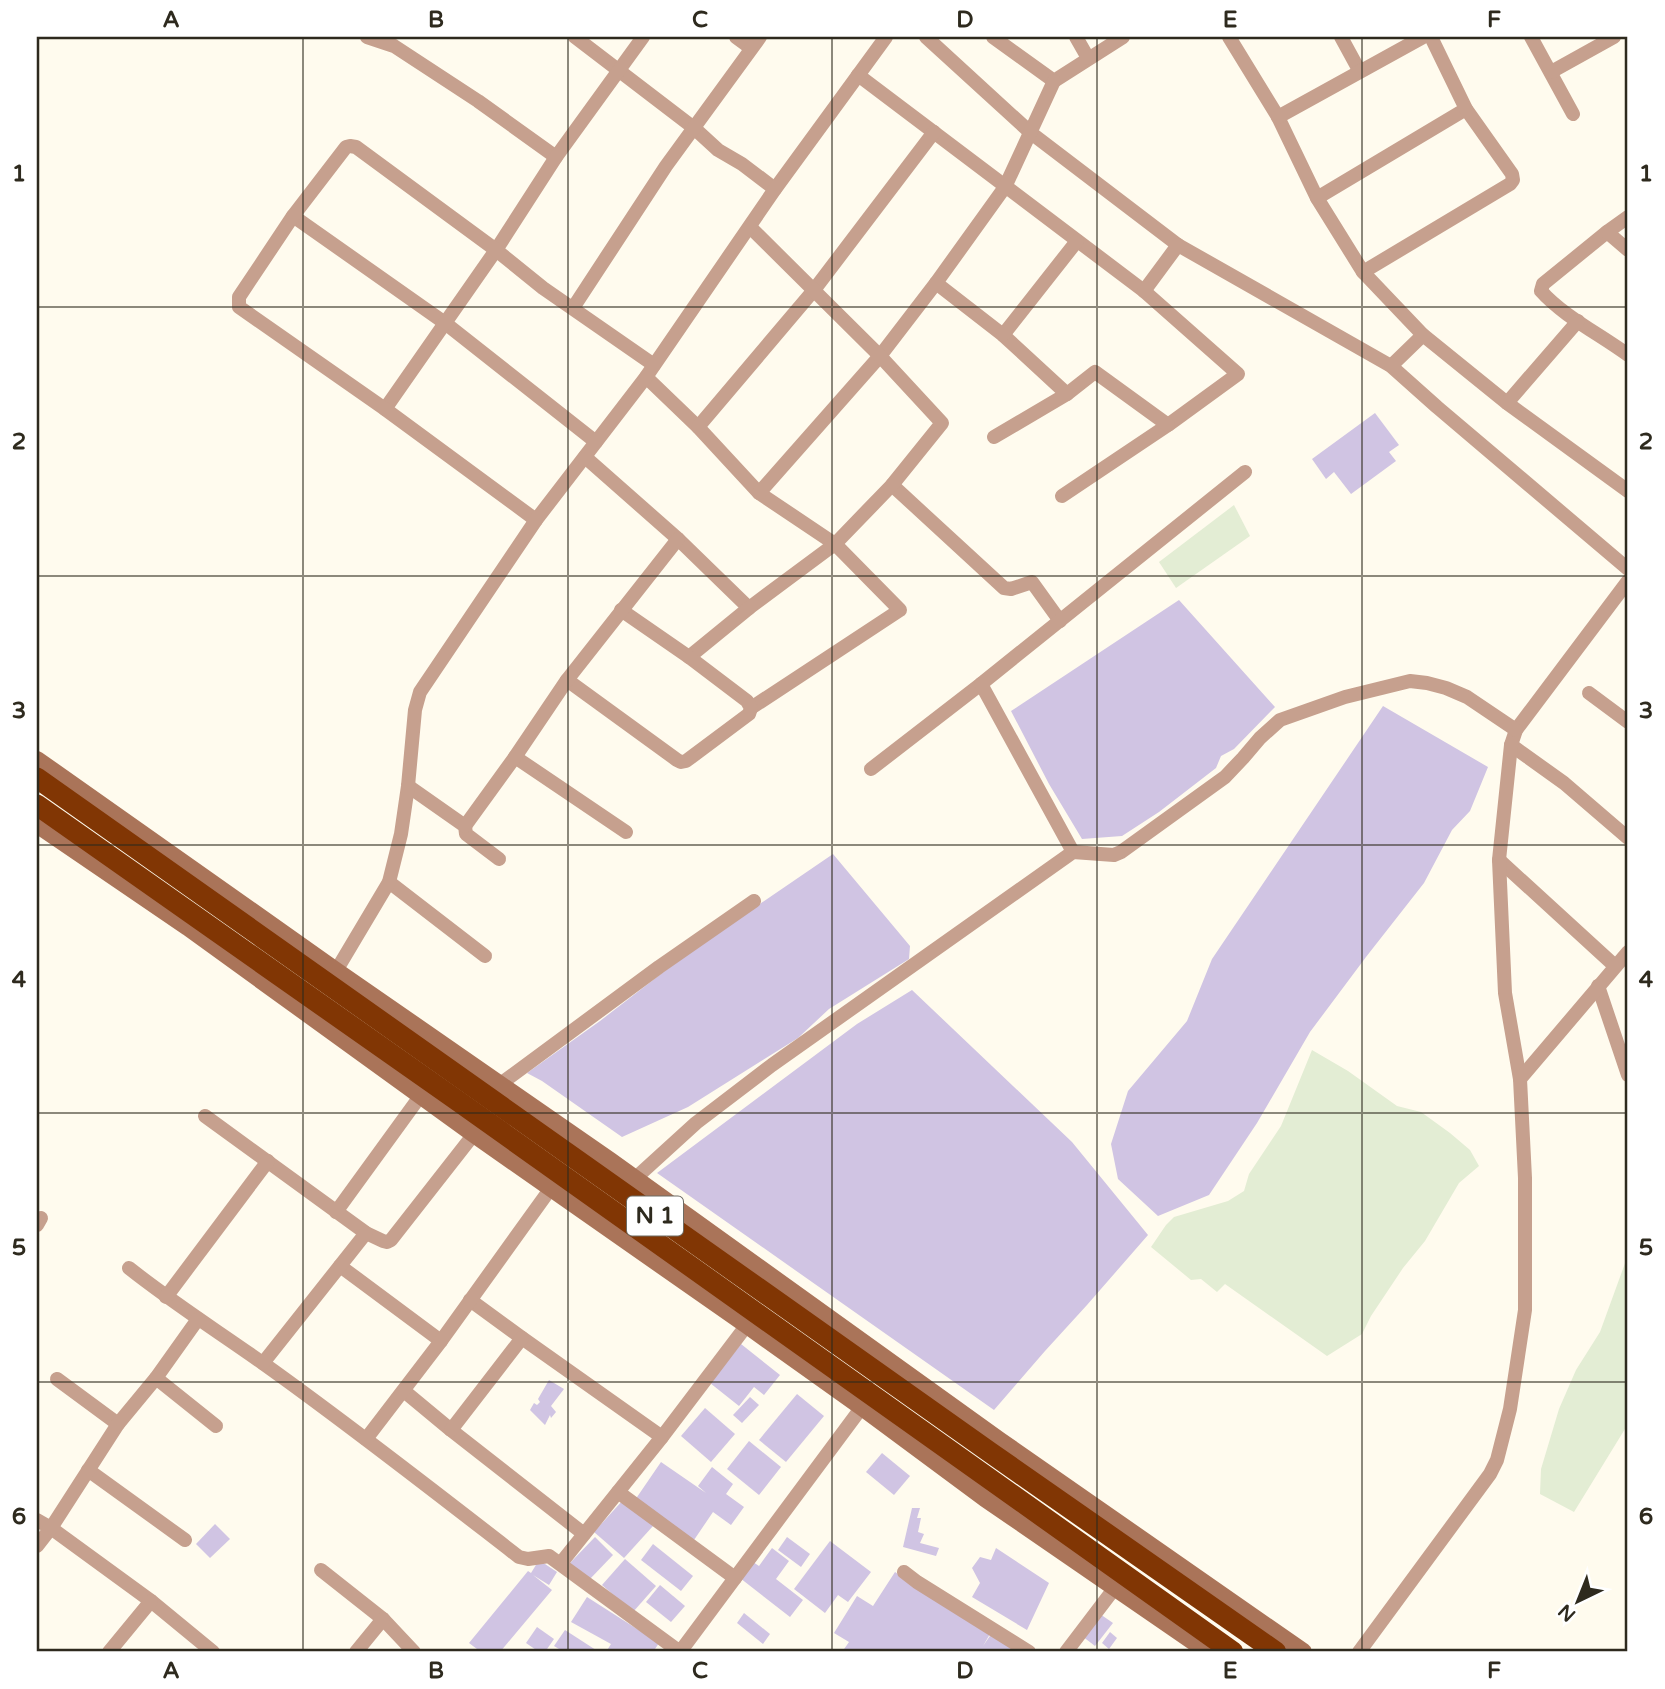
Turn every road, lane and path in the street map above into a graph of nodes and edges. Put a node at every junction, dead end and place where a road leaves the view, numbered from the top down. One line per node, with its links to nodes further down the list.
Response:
1 (367, 37): 16 (street)
2 (575, 37): 20 (street)
3 (643, 37): 20 (street)
4 (736, 37): 17 (street)
5 (886, 37): 22 (street)
6 (926, 37): 29 (street)
7 (993, 37): 23 (street)
8 (1076, 37): 18 (street)
9 (1123, 37): 18 (street)
10 (1229, 37): 26 (street)
11 (1341, 37): 19 (street)
12 (1423, 37): 19 (street)
13 (1431, 37): 24 (street)
14 (1531, 37): 21 (street)
15 (1614, 37): 21 (street)
16 (397, 41): 30 (street)
17 (755, 42): 27 (street)
18 (1088, 58): 23 (street)
19 (1360, 70): 26 (street)
20 (619, 71): 27 (street); 30 (street)
21 (1551, 72): 25 (street)
22 (858, 75): 28 (street); 32 (street)
23 (1054, 81): 29 (street)
24 (1466, 109): 33 (street); 42 (street)
25 (1573, 114)
26 (1278, 117): 33 (street)
27 (694, 128): 32 (street); 46 (street)
28 (934, 132): 31 (street); 44 (street)
29 (1031, 133): 31 (street); 39 (street)
30 (556, 157): 40 (street)
31 (1005, 187): 38 (street); 43 (street)
32 (775, 189): 36 (street)
33 (1317, 198): 42 (street)
34 (293, 216): 40 (street); 48 (street); 57 (street)
35 (1628, 217): 37 (street)
36 (750, 227): 44 (street); 54 (street)
37 (1607, 232): 41 (street); 47 (street)
38 (1077, 241): 45 (street); 49 (street)
39 (1178, 245): 45 (street); 53 (street)
40 (496, 250): 46 (street); 48 (street)
41 (1628, 250)
42 (1363, 272): 50 (street)
43 (936, 283): 49 (street); 52 (street)
44 (814, 290): 52 (street); 59 (street)
45 (1144, 291): 58 (street)
46 (572, 308): 54 (street)
47 (1578, 321): 51 (street); 56 (street)
48 (445, 323): 57 (street); 61 (street)
49 (1003, 335): 55 (street)
50 (1423, 335): 53 (street); 56 (street)
51 (1628, 355)
52 (880, 356): 64 (street); 66 (street)
53 (1391, 366): 71 (street)
54 (650, 371): 59 (street); 61 (street)
55 (1067, 394): 58 (street); 60 (street)
56 (1507, 403): 65 (street)
57 (385, 409): 68 (street)
58 (1168, 425): 67 (street)
59 (698, 427): 66 (street)
60 (994, 437)
61 (596, 442): 62 (street)
62 (585, 457): 68 (street); 69 (street)
63 (1245, 472): 75 (street)
64 (892, 485): 70 (street); 75 (street)
65 (1628, 491)
66 (759, 493): 70 (street)
67 (1062, 496)
68 (537, 520): 88 (street)
69 (678, 539): 73 (street); 74 (street)
70 (835, 544): 73 (street); 80 (street)
71 (1628, 569)
72 (1628, 581): 82 (street)
73 (749, 608): 76 (street)
74 (621, 610): 76 (street); 77 (street)
75 (1060, 621): 78 (street)
76 (689, 657): 80 (street)
77 (567, 680): 80 (street); 84 (street)
78 (981, 684): 86 (street); 94 (street)
79 (1589, 693): 81 (street)
80 (751, 708)
81 (1628, 722)
82 (1516, 730): 83 (street); 94 (street)
83 (1511, 745): 93 (street); 96 (street)
84 (515, 758): 91 (street); 92 (street)
85 (37, 760): 102 (street)
86 (871, 769)
87 (37, 778): 111 (highway, N 1)
88 (408, 786): 91 (street); 97 (street)
89 (37, 805): 120 (highway, N 1)
90 (37, 824): 107 (street)
91 (465, 827): 95 (street)
92 (626, 832)
93 (1628, 838)
94 (1073, 852): 111 (street)
95 (499, 859)
96 (1499, 860): 101 (street); 105 (street)
97 (389, 882): 100 (street); 102 (street)
98 (754, 901): 106 (street)
99 (1628, 952): 101 (street)
100 (485, 956)
101 (1615, 966): 103 (street)
102 (336, 971): 106 (street)
103 (1598, 986): 104 (street); 105 (street)
104 (1628, 1075)
105 (1520, 1079): 157 (street)
106 (499, 1085): 111 (street)
107 (421, 1096): 109 (street); 113 (street)
108 (205, 1116): 110 (street)
109 (474, 1134): 112 (street); 114 (street)
110 (268, 1161): 113 (street); 117 (street)
111 (627, 1186): 147 (highway, N 1)
112 (551, 1188): 118 (street); 120 (street)
113 (336, 1212): 114 (street)
114 (366, 1233): 115 (street)
115 (340, 1266): 122 (street); 123 (street)
116 (130, 1268): 117 (street)
117 (166, 1297): 119 (street)
118 (470, 1300): 121 (street); 122 (street)
119 (198, 1319): 123 (street); 124 (street)
120 (751, 1319): 127 (street); 131 (street); 144 (highway, N 1)
121 (522, 1339): 130 (street); 131 (street)
122 (441, 1341): 126 (street)
123 (263, 1363): 132 (street)
124 (156, 1378): 128 (street); 129 (street)
125 (57, 1379): 128 (street)
126 (404, 1391): 130 (street); 132 (street)
127 (862, 1407): 143 (street); 144 (street)
128 (118, 1424): 133 (street)
129 (216, 1426)
130 (451, 1430): 137 (street)
131 (662, 1437): 134 (street)
132 (366, 1439): 140 (street)
133 (88, 1470): 136 (street); 138 (street)
134 (618, 1492): 137 (street); 143 (street)
135 (37, 1520): 136 (street)
136 (51, 1528): 139 (street); 145 (street)
137 (584, 1534): 140 (street)
138 (184, 1540)
139 (37, 1546)
140 (561, 1563): 143 (street)
141 (321, 1570): 146 (street)
142 (904, 1572): 153 (street)
143 (735, 1578)
144 (1119, 1582): 148 (highway, N 1); 154 (street)
145 (151, 1601): 149 (street); 150 (street)
146 (383, 1619): 151 (street); 152 (street)
147 (1244, 1621): 155 (highway, N 1); 156 (street)
148 (1223, 1651)
149 (108, 1652)
150 (213, 1652)
151 (356, 1652)
152 (414, 1652)
153 (1029, 1652)
154 (1066, 1652)
155 (1276, 1652)
156 (1303, 1652)
157 (1359, 1652)

